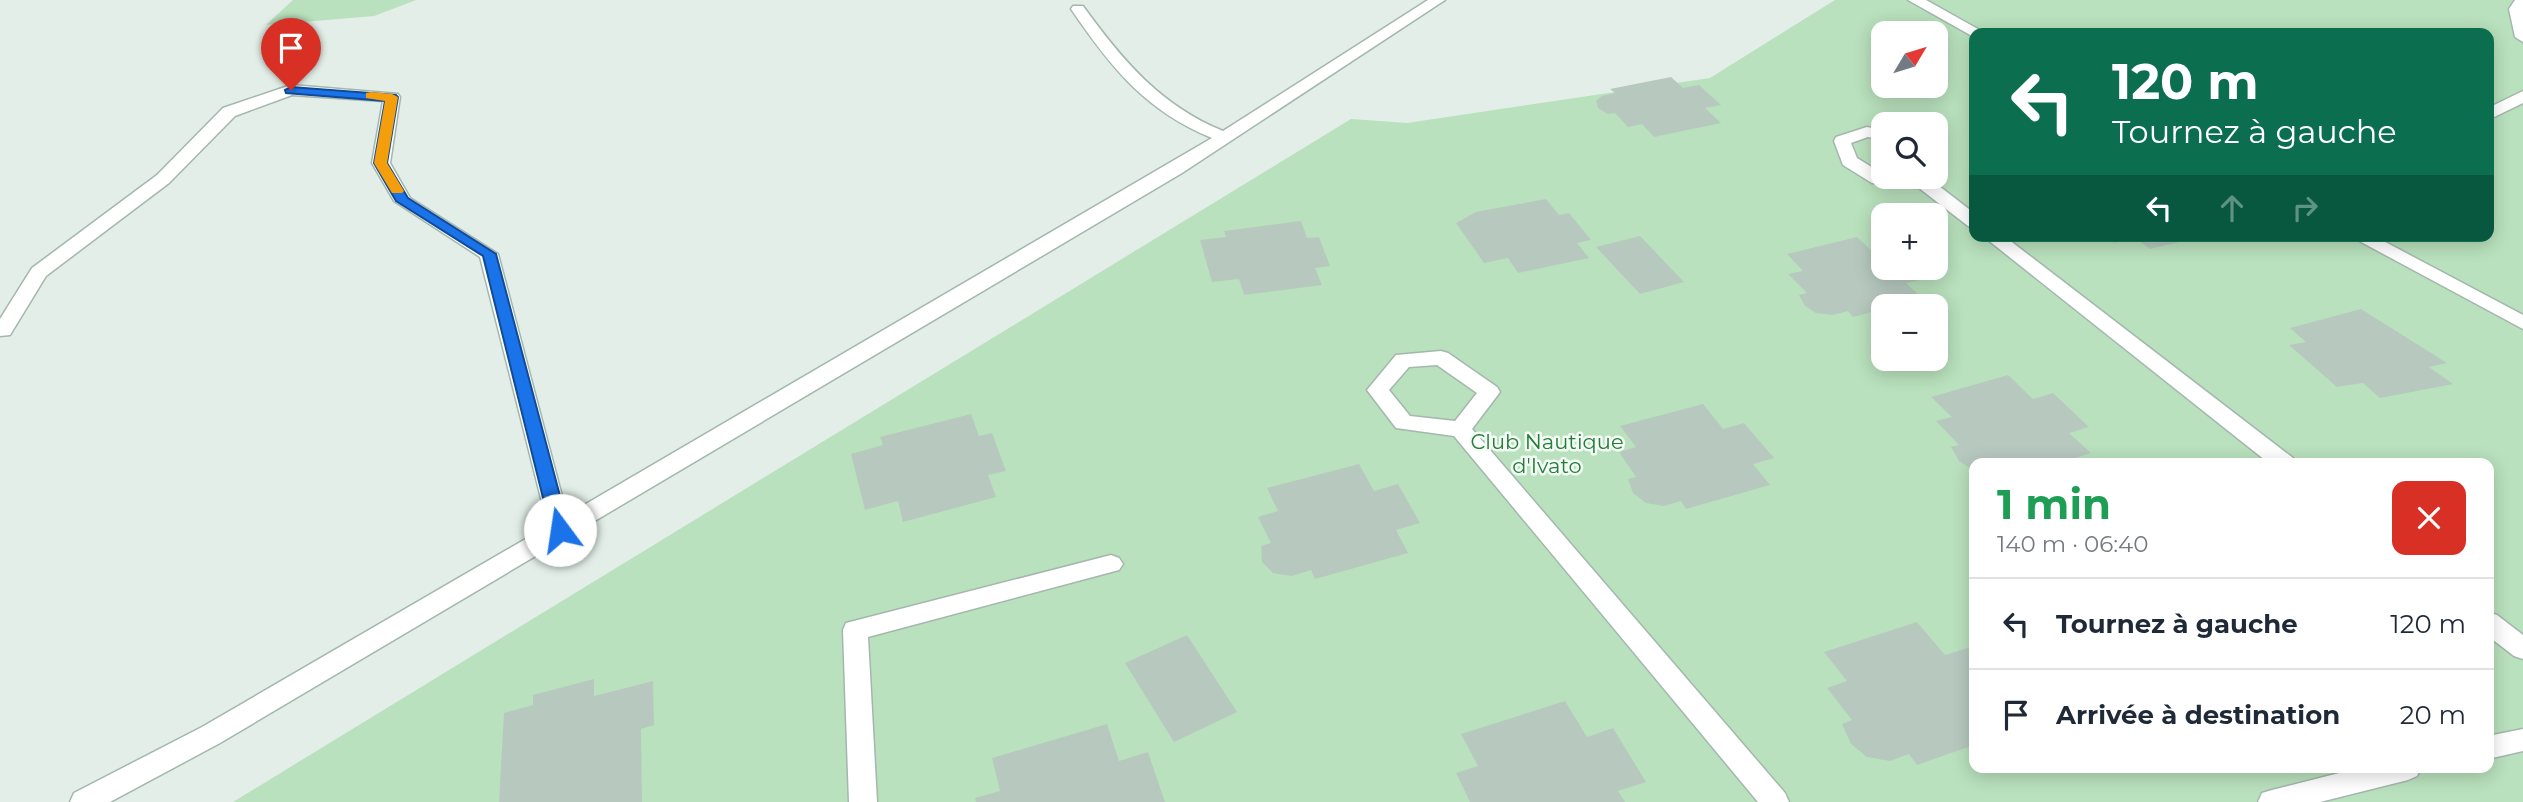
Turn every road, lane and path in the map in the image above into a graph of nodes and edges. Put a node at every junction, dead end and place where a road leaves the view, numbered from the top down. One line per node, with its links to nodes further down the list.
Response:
1 (1438, 0): 10 (street)
2 (1915, 0): 5 (street)
3 (2523, 1): 6 (street)
4 (1078, 9): 10 (street)
5 (1969, 29)
6 (2523, 37)
7 (2523, 96): 8 (street)
8 (2494, 112)
9 (1871, 133): 11 (street)
10 (1225, 138): 20 (street)
11 (1871, 175)
12 (1935, 189): 13 (street)
13 (1969, 218)
14 (2000, 242): 19 (street)
15 (2370, 242): 16 (street)
16 (2523, 323)
17 (3, 330): 20 (street)
18 (1460, 429): 18 (street); 29 (street)
19 (2277, 458)
20 (560, 530): 27 (street)
21 (1111, 564): 28 (street)
22 (2494, 627): 23 (street)
23 (2523, 649)
24 (2523, 740): 25 (street)
25 (2494, 747)
26 (2388, 773): 30 (street)
27 (84, 802)
28 (863, 802)
29 (1775, 802)
30 (2272, 802)

